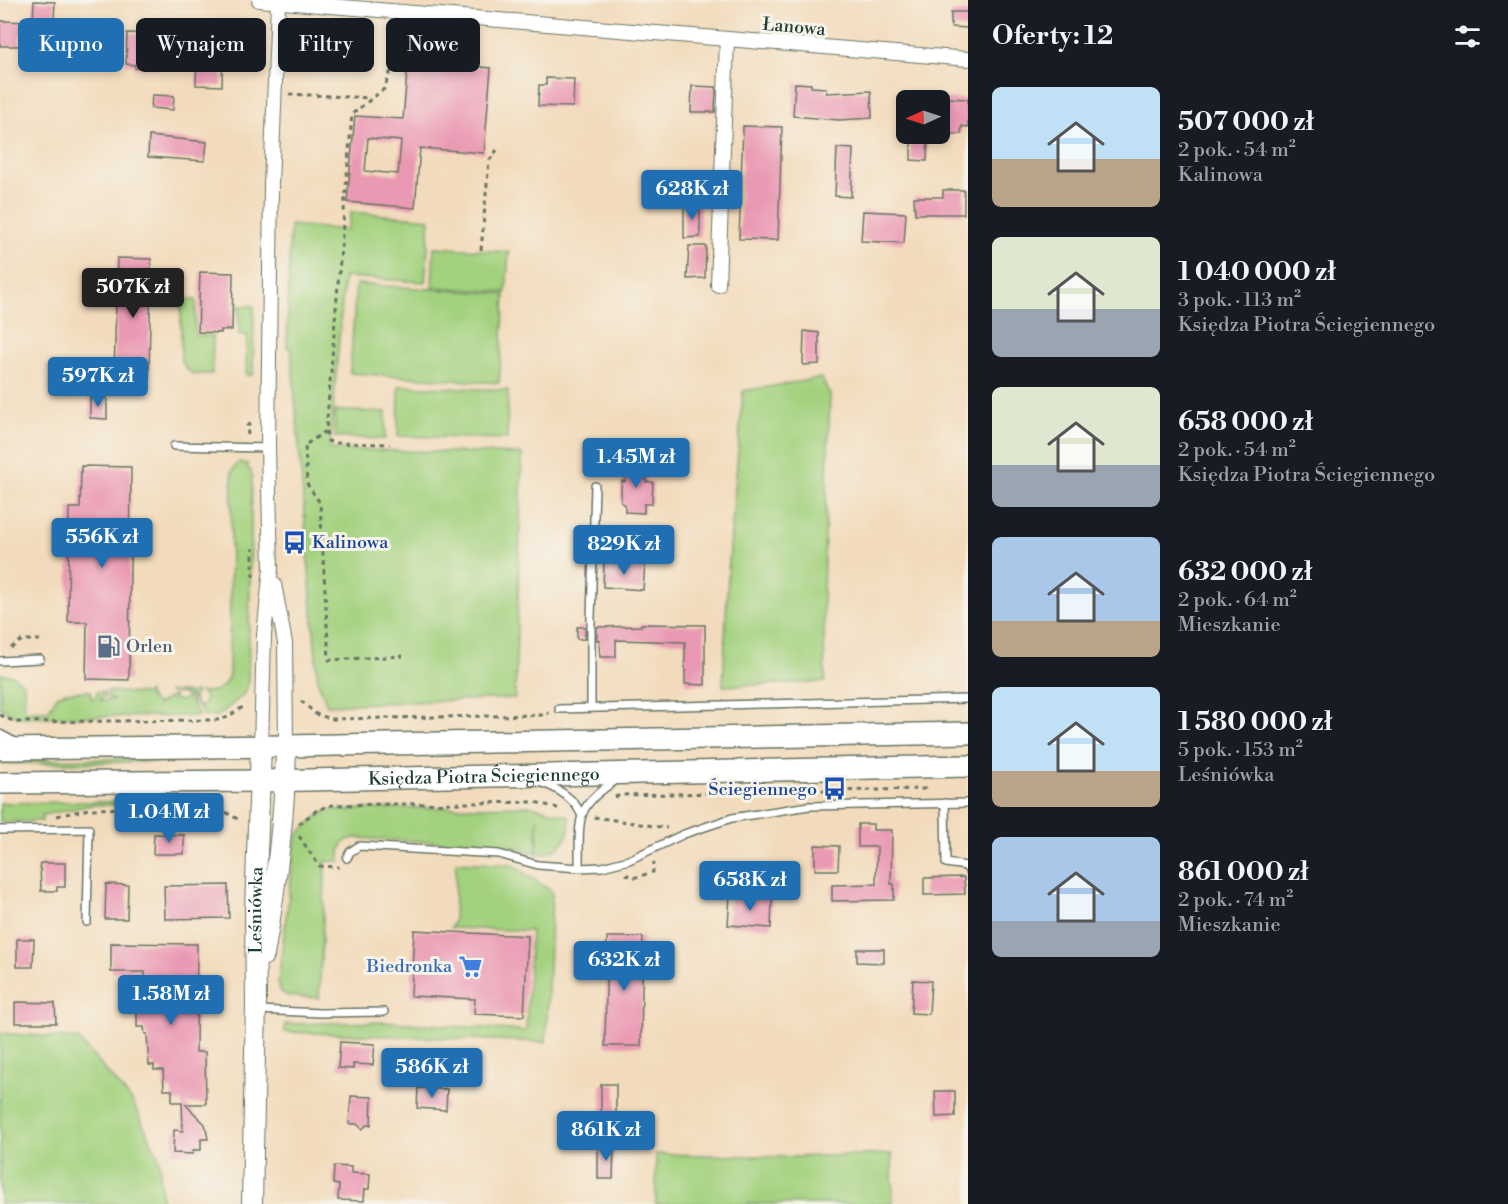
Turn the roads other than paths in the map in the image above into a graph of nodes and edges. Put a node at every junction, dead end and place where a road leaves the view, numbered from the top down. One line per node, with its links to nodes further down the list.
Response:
1 (259, 0): 2 (street, Łanowa)
2 (278, 2): 3 (street, Łanowa); 8 (street)
3 (301, 2): 4 (street, Łanowa)
4 (727, 40): 5 (street, Łanowa); 6 (street)
5 (968, 60)
6 (718, 285)
7 (174, 446): 8 (lane)
8 (268, 448): 10 (street)
9 (596, 486): 14 (lane)
10 (272, 568): 18 (street); 19 (street)
11 (40, 659): 12 (lane)
12 (0, 660)
13 (968, 699): 14 (lane)
14 (591, 708): 15 (lane)
15 (559, 709)
16 (0, 734): 21 (lane)
17 (968, 734): 19 (main road, Księdza Piotra Ściegiennego)
18 (261, 746): 19 (main road, Księdza Piotra Ściegiennego); 21 (main road, Księdza Piotra Ściegiennego); 25 (street, Leśniówka)
19 (286, 746): 26 (street)
20 (0, 749): 21 (main road, Księdza Piotra Ściegiennego)
21 (28, 749)
22 (968, 766): 23 (main road, Księdza Piotra Ściegiennego)
23 (628, 773): 24 (main road, Księdza Piotra Ściegiennego); 30 (lane)
24 (517, 775): 26 (main road, Księdza Piotra Ściegiennego); 30 (lane)
25 (261, 780): 26 (main road, Księdza Piotra Ściegiennego); 27 (main road, Księdza Piotra Ściegiennego); 36 (street, Leśniówka)
26 (285, 780): 36 (street, Leśniówka)
27 (0, 783)
28 (945, 803): 29 (lane); 33 (lane); 34 (lane)
29 (968, 803)
30 (581, 814): 33 (lane)
31 (0, 830): 35 (lane)
32 (347, 858): 33 (lane)
33 (579, 868)
34 (968, 870)
35 (87, 922)
36 (256, 1006): 37 (lane); 38 (street, Leśniówka)
37 (384, 1012)
38 (252, 1204)

